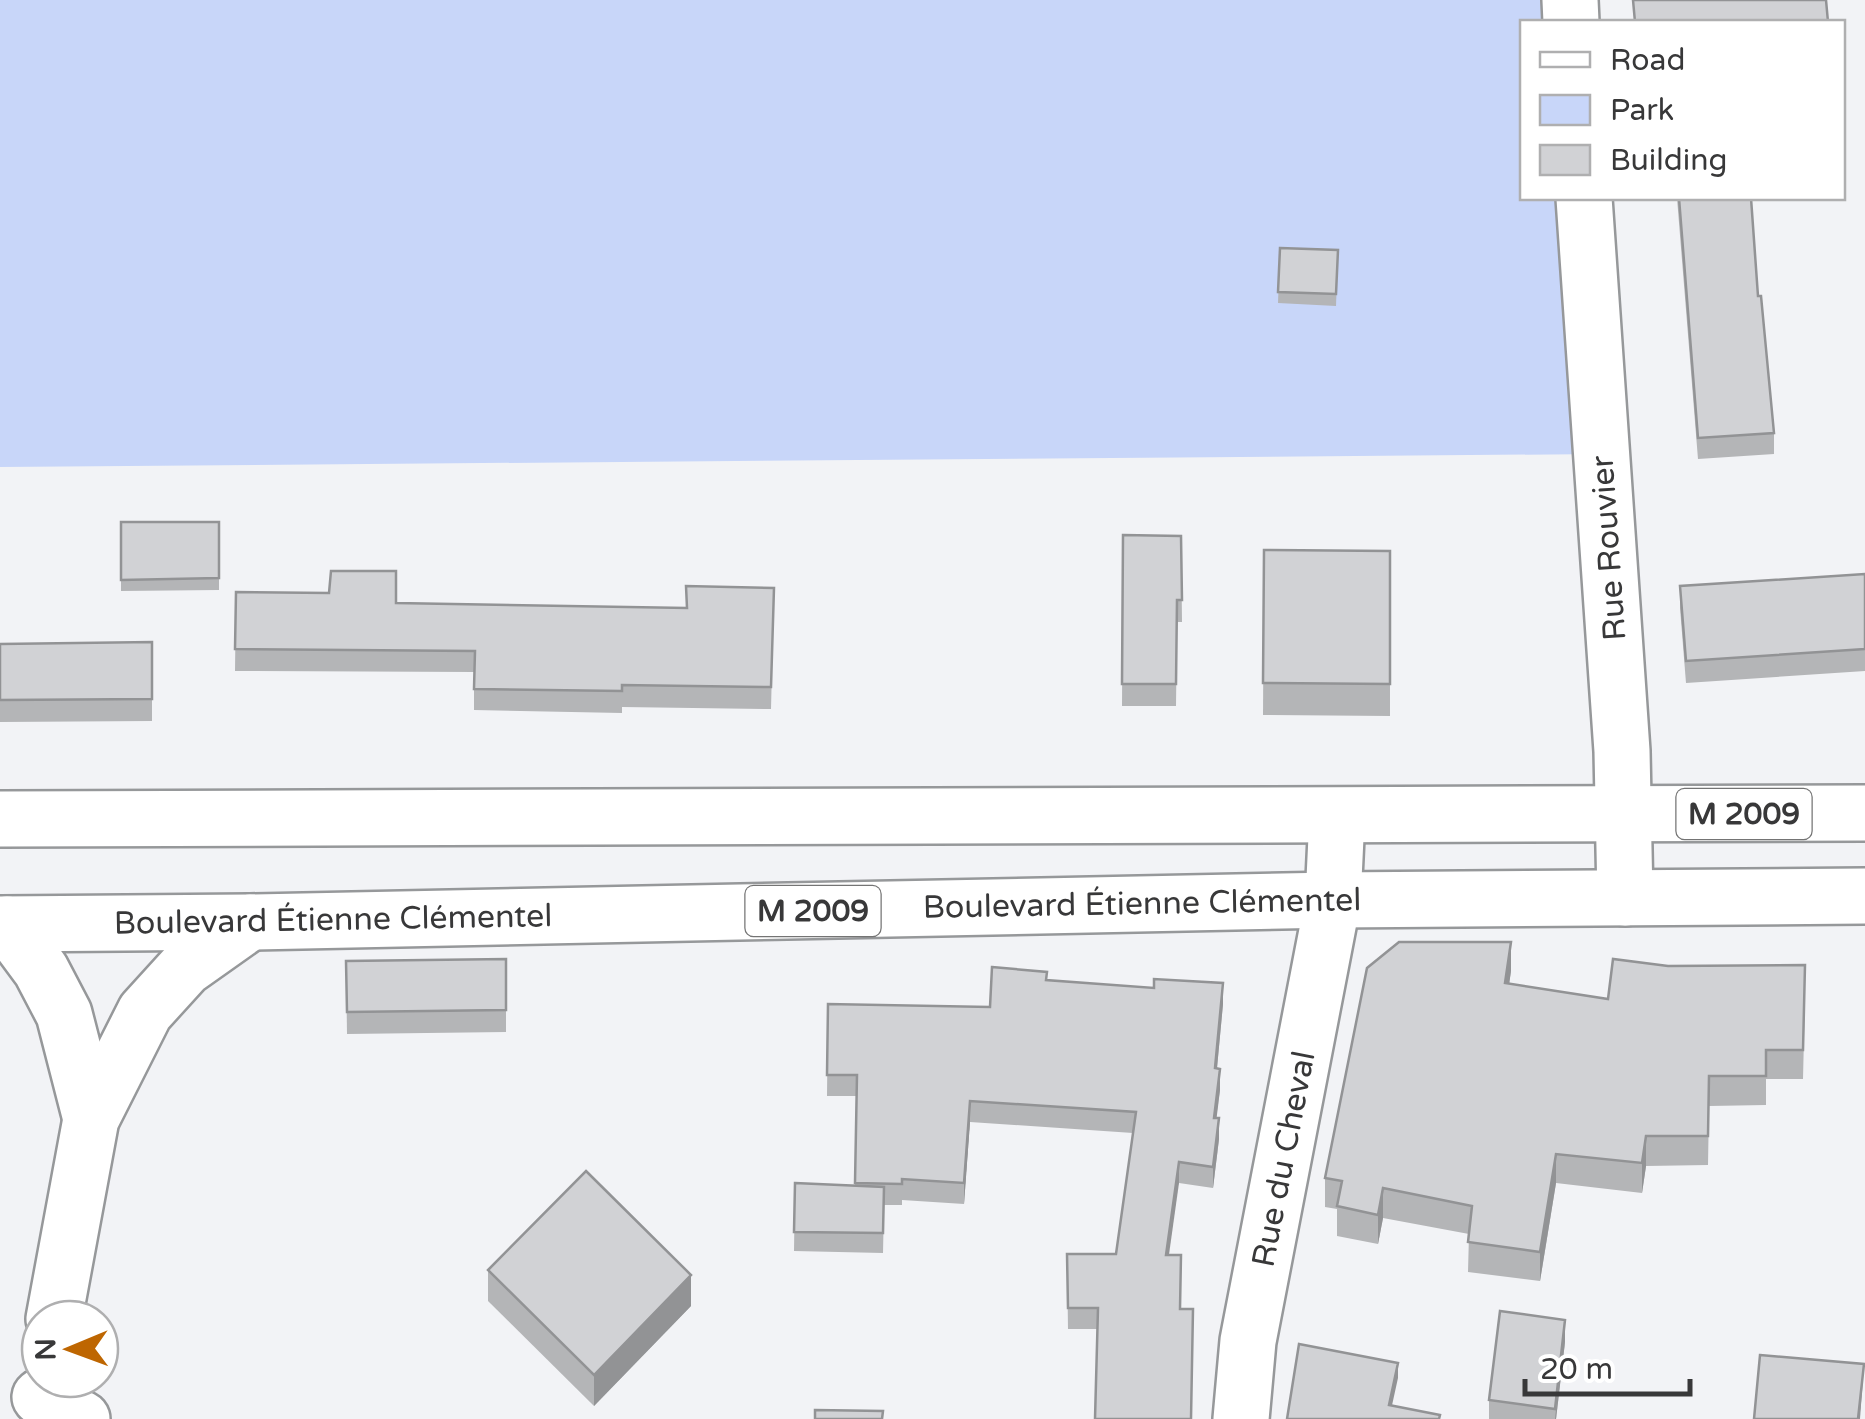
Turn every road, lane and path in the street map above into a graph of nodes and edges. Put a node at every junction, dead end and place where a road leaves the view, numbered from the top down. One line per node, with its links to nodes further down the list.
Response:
1 (1584, 200): 4 (main road, Rue Rouvier)
2 (1865, 812): 4 (main road, M 2009)
3 (1336, 816): 4 (main road, M 2009); 5 (main road, M 2009); 8 (main road, Rue du Cheval)
4 (1624, 816): 7 (main road, Rue Rouvier)
5 (0, 819)
6 (1865, 896): 7 (main road, Boulevard Étienne Clémentel / M 2009)
7 (1626, 898): 8 (main road, Boulevard Étienne Clémentel / M 2009)
8 (1334, 900): 9 (main road, Boulevard Étienne Clémentel / M 2009); 13 (main road, Rue du Cheval)
9 (250, 922): 10 (main road, Boulevard Étienne Clémentel / M 2009); 11 (main road)
10 (3, 924): 11 (main road)
11 (91, 1119): 12 (main road)
12 (58, 1299)
13 (1241, 1419)

